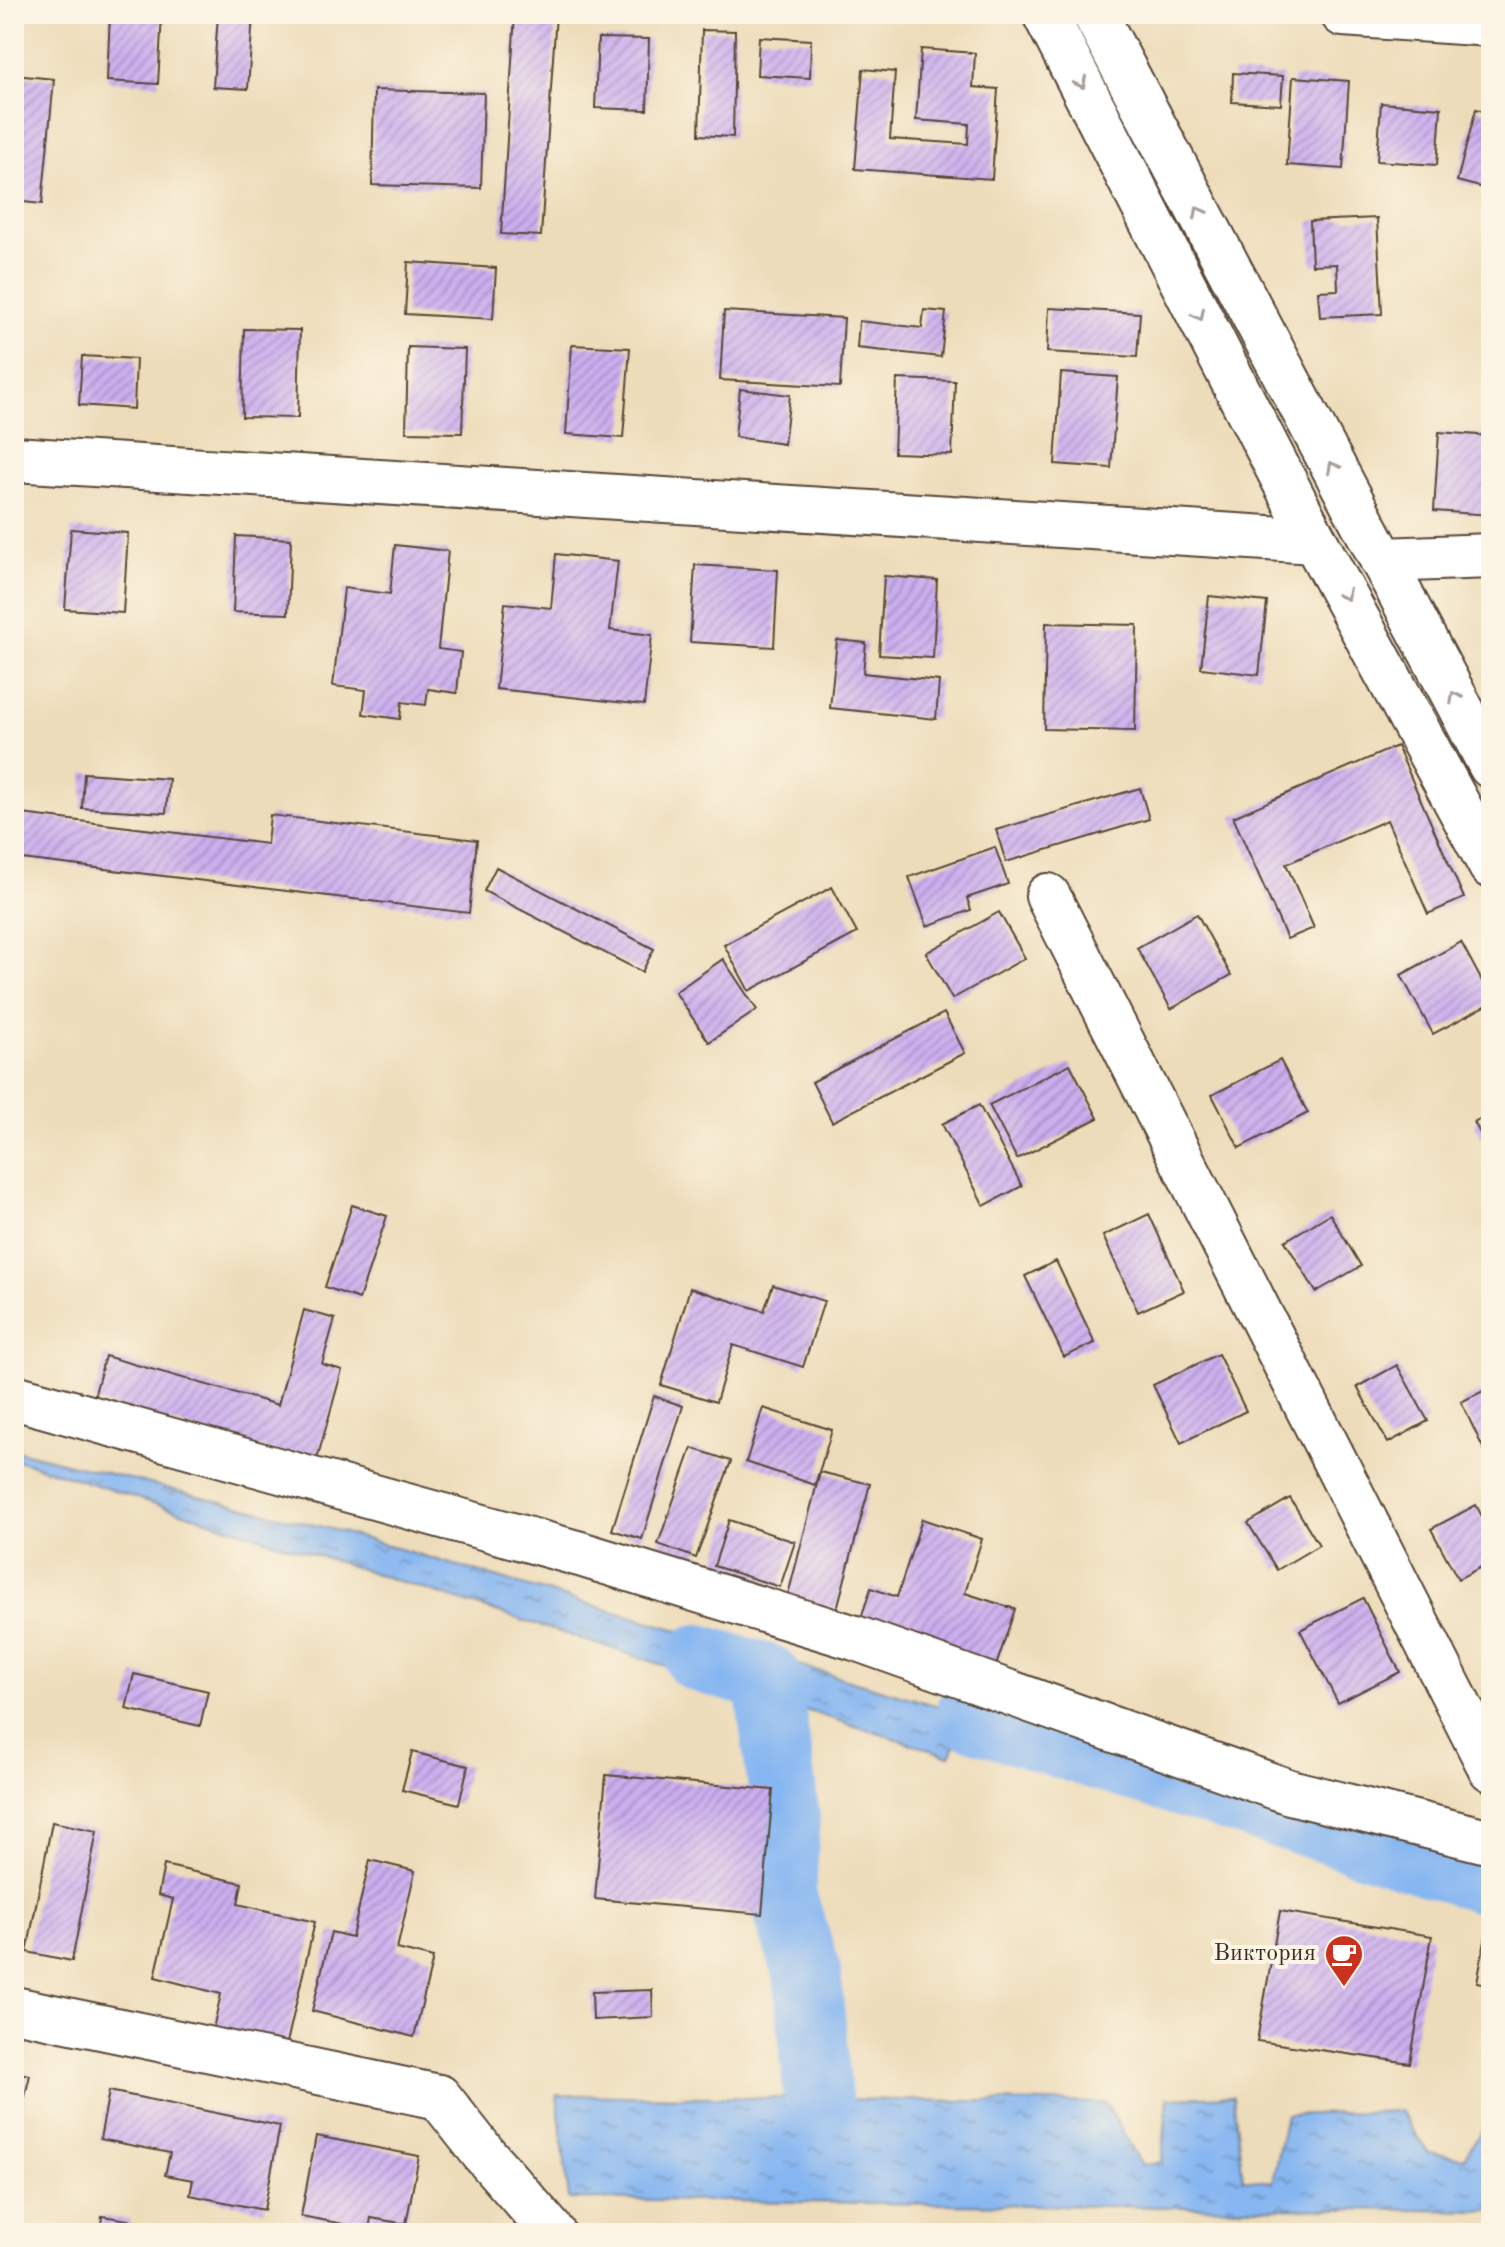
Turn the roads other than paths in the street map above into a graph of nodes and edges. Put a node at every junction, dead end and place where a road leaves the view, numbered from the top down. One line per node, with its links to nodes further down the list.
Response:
1 (1045, 14): 6 (street, one-way to 6)
2 (1095, 14): 8 (street, one-way to 2)
3 (1343, 14): 4 (street)
4 (1491, 24)
5 (14, 459): 6 (street)
6 (1315, 541): 10 (street, one-way to 10)
7 (1491, 556): 8 (street)
8 (1382, 560): 9 (street, one-way to 8)
9 (1491, 766)
10 (1491, 866)
11 (1048, 896): 13 (street)
12 (14, 1397): 14 (street)
13 (1491, 1769)
14 (1491, 1842)
15 (14, 2009): 16 (street)
16 (553, 2233)

